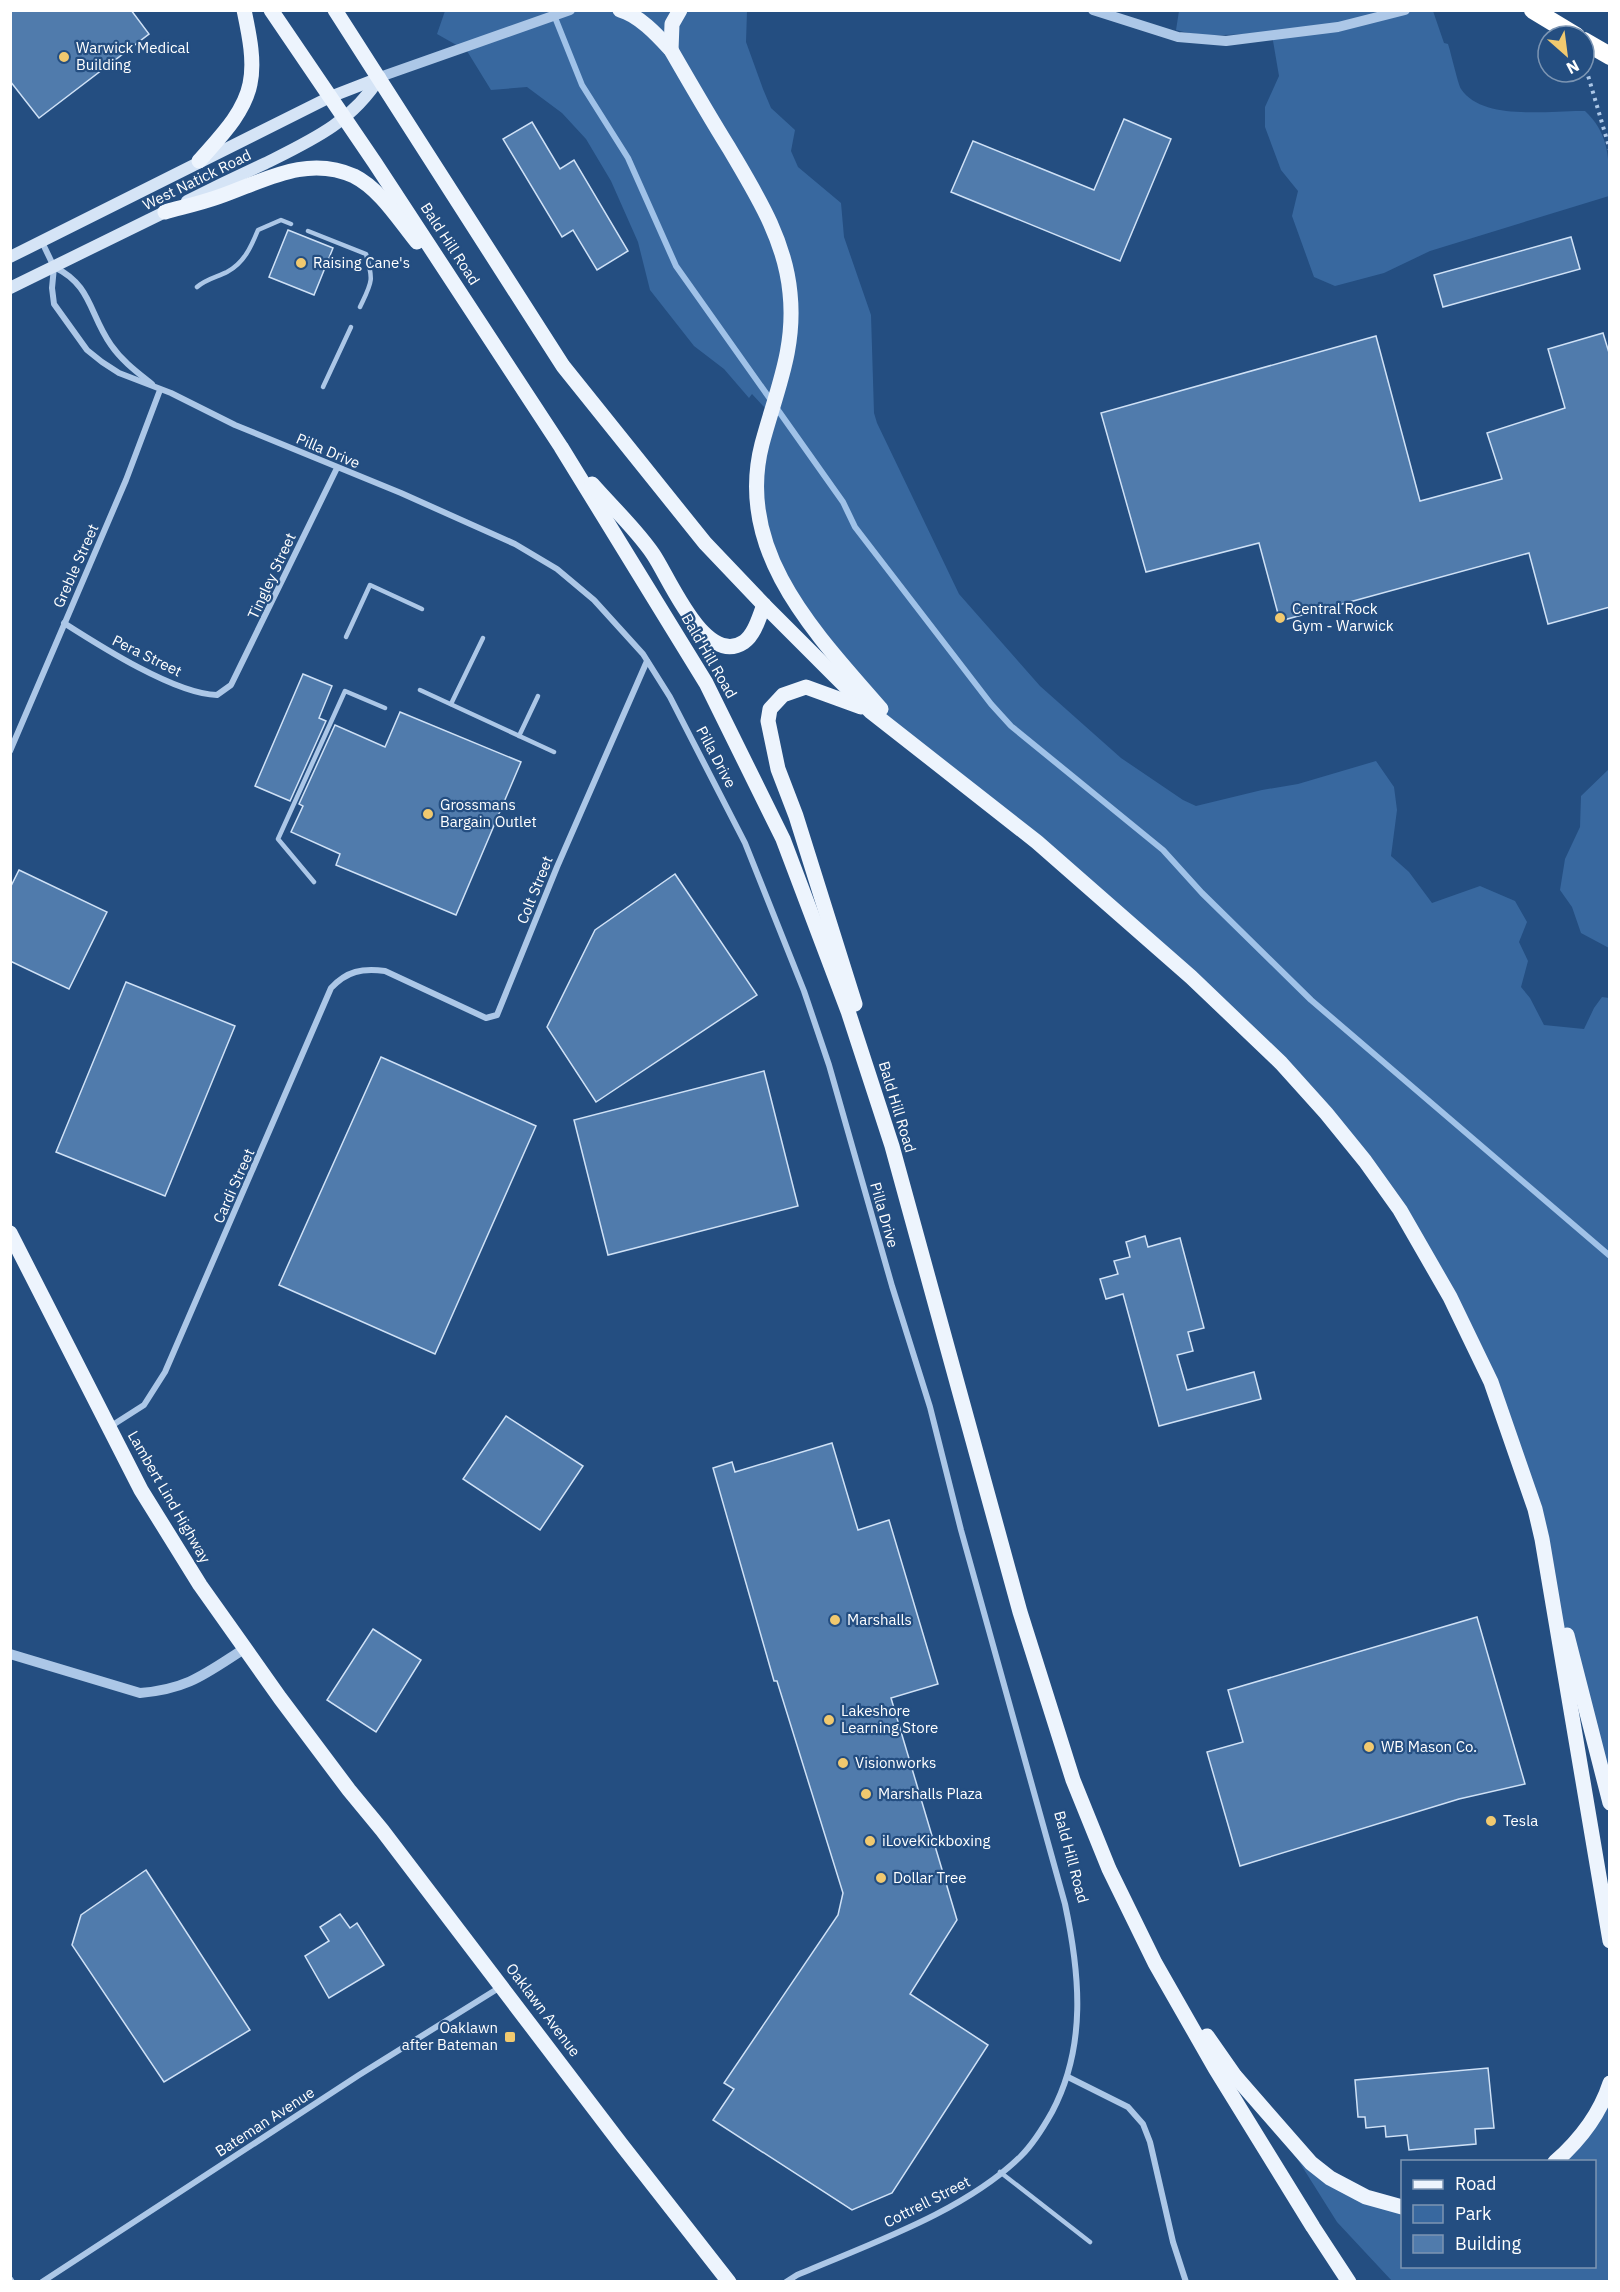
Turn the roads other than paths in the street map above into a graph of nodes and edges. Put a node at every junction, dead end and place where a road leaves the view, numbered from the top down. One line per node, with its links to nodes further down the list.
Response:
1 (244, 10): 17 (main road)
2 (271, 10): 15 (main road, Bald Hill Road)
3 (335, 10): 14 (main road, Bald Hill Road)
4 (620, 10): 12 (main road)
5 (680, 10): 12 (main road)
6 (1093, 10): 7 (street)
7 (1405, 10)
8 (1533, 10): 10 (highway)
9 (568, 11): 14 (street, West Natick Road)
10 (1556, 24)
11 (1596, 48): 13 (highway)
12 (670, 50): 46 (main road)
13 (1610, 56)
14 (380, 77): 15 (main road, West Natick Road); 16 (main road, West Natick Road); 33 (main road, Bald Hill Road)
15 (330, 97): 16 (main road, Bald Hill Road); 17 (main road, West Natick Road)
16 (345, 118): 18 (main road, West Natick Road); 26 (main road, Bald Hill Road)
17 (199, 161): 21 (main road, West Natick Road)
18 (165, 212): 23 (main road, West Natick Road); 26 (main road)
19 (291, 224): 24 (lane)
20 (308, 231): 27 (lane)
21 (42, 242): 22 (main road, West Natick Road); 23 (street, Pilla Drive)
22 (10, 257)
23 (54, 267): 25 (main road, West Natick Road); 30 (street, Pilla Drive); 30 (street, Pilla Drive)
24 (197, 287)
25 (10, 288)
26 (466, 301): 31 (main road, Bald Hill Road)
27 (360, 307)
28 (351, 327): 29 (lane)
29 (323, 387)
30 (160, 390): 32 (street, Pilla Drive); 35 (street, Greble Street)
31 (561, 447): 33 (main road); 51 (main road, Bald Hill Road)
32 (337, 468): 38 (street, Pilla Drive); 40 (street, Tingley Street)
33 (764, 605): 44 (main road, Bald Hill Road)
34 (422, 609): 36 (lane)
35 (64, 623): 40 (street, Pera Street); 47 (street, Greble Street)
36 (346, 637)
37 (483, 638): 42 (lane)
38 (647, 662): 50 (street, Colt Street); 53 (street, Pilla Drive)
39 (420, 690): 42 (lane)
40 (223, 691)
41 (538, 696): 45 (lane)
42 (451, 704): 45 (lane)
43 (385, 708): 49 (lane)
44 (870, 711): 46 (main road, Bald Hill Road); 51 (main road)
45 (519, 736): 48 (lane)
46 (907, 739): 55 (main road, Bald Hill Road)
47 (10, 751)
48 (554, 752)
49 (314, 882)
50 (385, 971): 54 (street, Cardi Street)
51 (891, 1146): 63 (main road, Bald Hill Road)
52 (10, 1233): 54 (main road, Lambert Lind Highway)
53 (930, 1407): 65 (street, Bald Hill Road)
54 (108, 1428): 56 (main road, Lambert Lind Highway)
55 (1542, 1539): 58 (main road); 62 (main road)
56 (244, 1649): 57 (street); 59 (main road, Lambert Lind Highway)
57 (10, 1654)
58 (1584, 1697): 60 (main road); 61 (main road)
59 (326, 1761): 64 (main road, Oaklawn Avenue)
60 (1610, 1776)
61 (1610, 1803)
62 (1610, 1941)
63 (1155, 1963): 69 (main road); 75 (main road)
64 (502, 1986): 71 (street, Bateman Avenue); 72 (main road, Oaklawn Avenue)
65 (1068, 2077): 68 (street, Cottrell Street); 74 (street)
66 (1610, 2083): 67 (main road)
67 (1558, 2160)
68 (1000, 2172): 70 (lane); 73 (street, Cottrell Street)
69 (1401, 2207)
70 (1090, 2242)
71 (42, 2282)
72 (729, 2282)
73 (786, 2282)
74 (1186, 2282)
75 (1349, 2282)

